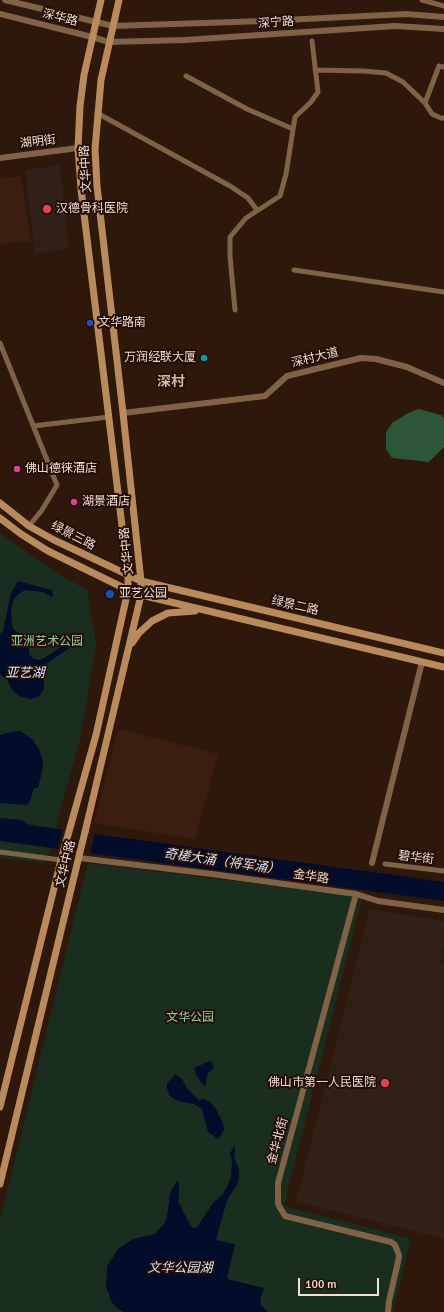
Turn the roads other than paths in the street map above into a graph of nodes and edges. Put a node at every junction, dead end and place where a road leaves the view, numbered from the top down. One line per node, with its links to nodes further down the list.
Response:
1 (5, 0): 8 (street, 深华路)
2 (101, 0): 8 (main road, 文华中路)
3 (119, 0): 9 (main road, 文华中路)
4 (422, 0): 5 (street)
5 (444, 6)
6 (0, 14): 11 (street, 深华路)
7 (444, 16): 9 (street, 深宁路)
8 (95, 22): 9 (street, 深华路); 11 (main road, 文华中路)
9 (113, 26): 13 (main road, 文华中路)
10 (444, 29): 13 (street, 深宁路)
11 (92, 37): 13 (street, 深华路); 21 (main road, 文华中路)
12 (312, 41): 15 (street)
13 (109, 42): 18 (main road, 文华中路)
14 (444, 67): 17 (street)
15 (315, 70): 17 (street); 20 (street)
16 (186, 76): 20 (street)
17 (425, 103): 19 (street)
18 (97, 113): 23 (street); 29 (main road, 文华中路)
19 (444, 118)
20 (293, 129): 23 (street)
21 (78, 148): 22 (street, 湖明街); 30 (main road, 文华中路)
22 (0, 158)
23 (257, 210): 26 (street)
24 (294, 270): 25 (street)
25 (444, 292)
26 (236, 310)
27 (0, 343): 31 (street)
28 (444, 383): 29 (street, 深村大道)
29 (123, 414): 36 (main road, 文华中路)
30 (109, 417): 31 (street); 35 (main road, 文华中路)
31 (33, 426): 34 (street)
32 (0, 503): 34 (main road, 绿景三路)
33 (0, 518): 37 (main road, 绿景三路)
34 (29, 526): 35 (main road, 绿景三路)
35 (128, 575): 36 (main road, 绿景三路); 37 (main road, 文华中路)
36 (141, 581): 38 (main road, 文华中路); 41 (main road, 绿景二路)
37 (128, 590): 38 (main road, 绿景三路); 46 (main road, 文华中路)
38 (141, 595): 39 (main road, 绿景二路); 40 (main road, 文华中路)
39 (212, 612): 40 (main road); 42 (main road, 绿景二路)
40 (129, 649): 45 (main road, 文华中路, bridge)
41 (444, 653)
42 (422, 662): 43 (main road, 绿景二路); 47 (street)
43 (444, 667)
44 (0, 852): 46 (street)
45 (80, 855): 50 (street, 金华路); 53 (main road, 文华中路)
46 (61, 860): 52 (main road, 文华中路)
47 (372, 863)
48 (385, 864): 49 (street, 碧华街)
49 (444, 871)
50 (356, 894): 51 (street, 金华路); 54 (street, 金华北街)
51 (444, 910)
52 (0, 1107)
53 (0, 1184)
54 (388, 1312)

